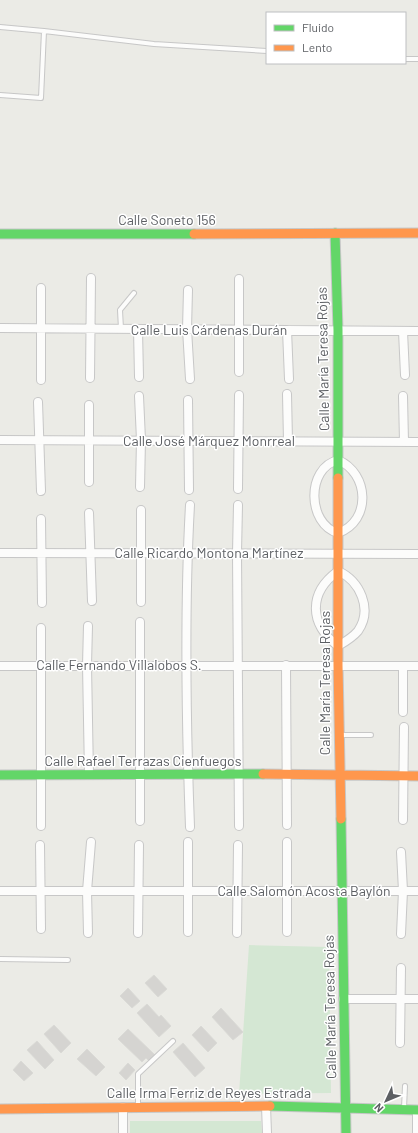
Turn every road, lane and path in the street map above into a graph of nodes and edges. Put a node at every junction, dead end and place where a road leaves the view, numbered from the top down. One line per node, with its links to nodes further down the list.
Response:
1 (0, 26): 2 (lane)
2 (44, 31): 3 (lane); 6 (lane)
3 (266, 51)
4 (418, 58): 5 (lane)
5 (406, 59)
6 (0, 95)
7 (335, 233): 8 (street, Calle Soneto 156); 9 (street, Calle Soneto 156); 23 (street, Calle María Teresa Rojas)
8 (418, 233)
9 (0, 234)
10 (91, 278): 17 (street)
11 (238, 280): 21 (street)
12 (41, 288): 16 (street)
13 (188, 290): 20 (street)
14 (134, 293): 18 (lane)
15 (0, 328): 16 (street, Calle Luis Cárdenas Durán)
16 (40, 329): 17 (street, Calle Luis Cárdenas Durán); 32 (street)
17 (90, 329): 18 (street, Calle Luis Cárdenas Durán); 29 (street)
18 (121, 329): 19 (street, Calle Luis Cárdenas Durán)
19 (138, 329): 20 (street, Calle Luis Cárdenas Durán); 28 (street)
20 (187, 329): 21 (street, Calle Luis Cárdenas Durán); 30 (street)
21 (237, 330): 22 (street, Calle Luis Cárdenas Durán); 26 (street)
22 (287, 330): 23 (street, Calle Luis Cárdenas Durán); 31 (street)
23 (338, 330): 24 (street, Calle Luis Cárdenas Durán); 47 (street, Calle María Teresa Rojas)
24 (403, 331): 25 (street, Calle Luis Cárdenas Durán); 27 (street)
25 (418, 331)
26 (239, 372)
27 (405, 375)
28 (139, 377)
29 (90, 378)
30 (190, 379)
31 (289, 379)
32 (41, 380)
33 (287, 394): 46 (street)
34 (239, 395): 45 (street)
35 (139, 396): 43 (street)
36 (403, 396): 48 (street)
37 (188, 400): 44 (street)
38 (38, 402): 41 (street)
39 (89, 405): 42 (street)
40 (0, 440): 41 (street, Calle José Márquez Monrreal)
41 (39, 440): 42 (street, Calle José Márquez Monrreal); 55 (street)
42 (90, 440): 43 (street, Calle José Márquez Monrreal); 51 (street)
43 (141, 440): 44 (street, Calle José Márquez Monrreal); 52 (street)
44 (188, 440): 45 (street, Calle José Márquez Monrreal); 54 (street)
45 (238, 441): 46 (street, Calle José Márquez Monrreal); 53 (street)
46 (288, 441): 47 (street, Calle José Márquez Monrreal)
47 (338, 441): 48 (street, Calle José Márquez Monrreal); 50 (street, Calle María Teresa Rojas)
48 (404, 442): 49 (street, Calle José Márquez Monrreal)
49 (418, 442)
50 (338, 460): 61 (street, Calle María Teresa Rojas); 61 (street); 61 (street)
51 (89, 482)
52 (140, 487)
53 (238, 489)
54 (189, 490)
55 (41, 491)
56 (190, 505): 66 (street)
57 (238, 505): 67 (street)
58 (141, 510): 65 (street)
59 (89, 512): 64 (street)
60 (41, 519): 63 (street)
61 (338, 533): 68 (street, Calle María Teresa Rojas)
62 (0, 553): 63 (street, Calle Ricardo Montona Martínez)
63 (42, 553): 64 (street, Calle Ricardo Montona Martínez); 73 (street)
64 (90, 553): 65 (street, Calle Ricardo Montona Martínez); 71 (street)
65 (141, 553): 66 (street, Calle Ricardo Montona Martínez); 72 (street)
66 (187, 553): 67 (street, Calle Ricardo Montona Martínez); 81 (street)
67 (236, 553): 68 (street, Calle Ricardo Montona Martínez); 82 (street)
68 (338, 553): 69 (street, Calle Ricardo Montona Martínez); 70 (street, Calle María Teresa Rojas)
69 (418, 554)
70 (338, 571): 77 (street, Calle María Teresa Rojas); 77 (street); 77 (street)
71 (92, 601)
72 (141, 602)
73 (42, 603)
74 (140, 622): 80 (street)
75 (88, 626): 79 (street)
76 (41, 628): 78 (street)
77 (338, 646): 84 (street, Calle María Teresa Rojas)
78 (41, 665): 79 (street, Calle Fernando Villalobos S.); 85 (street, Calle Fernando Villalobos S.); 99 (street)
79 (87, 665): 80 (street, Calle Fernando Villalobos S.); 94 (street)
80 (140, 665): 81 (street, Calle Fernando Villalobos S.); 95 (street)
81 (187, 665): 82 (street, Calle Fernando Villalobos S.); 96 (street)
82 (238, 665): 83 (street, Calle Fernando Villalobos S.); 97 (street)
83 (286, 665): 84 (street, Calle Fernando Villalobos S.); 98 (street)
84 (338, 665): 86 (street, Calle Fernando Villalobos S.); 90 (street, Calle María Teresa Rojas)
85 (0, 666)
86 (403, 666): 87 (street, Calle Fernando Villalobos S.); 88 (street)
87 (418, 666)
88 (403, 712)
89 (404, 727): 100 (street)
90 (339, 735): 91 (lane); 92 (street, Calle María Teresa Rojas)
91 (371, 735)
92 (340, 774): 98 (street, Calle Rafael Terrazas Cienfuegos); 100 (street, Calle Rafael Terrazas Cienfuegos); 118 (street, Calle María Teresa Rojas)
93 (0, 775): 99 (street, Calle Rafael Terrazas Cienfuegos)
94 (89, 775): 95 (street, Calle Rafael Terrazas Cienfuegos); 99 (street, Calle Rafael Terrazas Cienfuegos)
95 (138, 775): 96 (street, Calle Rafael Terrazas Cienfuegos); 103 (street)
96 (188, 775): 97 (street, Calle Rafael Terrazas Cienfuegos); 107 (street)
97 (237, 775): 98 (street, Calle Rafael Terrazas Cienfuegos); 106 (street)
98 (286, 775): 104 (street)
99 (41, 776): 105 (street)
100 (403, 776): 101 (street, Calle Rafael Terrazas Cienfuegos); 102 (street)
101 (418, 776)
102 (403, 820)
103 (140, 821)
104 (287, 825)
105 (41, 826)
106 (239, 826)
107 (190, 827)
108 (91, 842): 120 (street)
109 (188, 842): 115 (street)
110 (287, 842): 117 (street)
111 (40, 845): 119 (street)
112 (139, 845): 121 (street)
113 (238, 845): 116 (street)
114 (401, 852): 122 (street)
115 (189, 890): 116 (street, Calle Salomón Acosta Baylón); 121 (street, Calle Salomón Acosta Baylón); 126 (street)
116 (238, 890): 117 (street, Calle Salomón Acosta Baylón); 130 (street)
117 (286, 890): 118 (street, Calle Salomón Acosta Baylón); 127 (street)
118 (342, 890): 122 (street, Calle Salomón Acosta Baylón); 136 (street, Calle María Teresa Rojas)
119 (41, 891): 120 (street, Calle Salomón Acosta Baylón); 124 (street, Calle Salomón Acosta Baylón); 125 (street)
120 (87, 891): 121 (street, Calle Salomón Acosta Baylón); 128 (street)
121 (138, 891): 129 (street)
122 (402, 891): 123 (street, Calle Salomón Acosta Baylón); 131 (street)
123 (418, 891)
124 (0, 892)
125 (41, 929)
126 (188, 932)
127 (287, 932)
128 (88, 933)
129 (138, 933)
130 (237, 933)
131 (401, 934)
132 (0, 959): 133 (lane)
133 (68, 960)
134 (401, 968): 137 (street)
135 (418, 999): 137 (street)
136 (343, 1000): 137 (street); 144 (street, Calle María Teresa Rojas)
137 (401, 1000): 139 (street)
138 (173, 1041): 143 (lane)
139 (400, 1043)
140 (405, 1086): 146 (lane)
141 (266, 1106): 143 (street, Calle Irma Ferriz de Reyes Estrada); 144 (street, Calle Irma Ferriz de Reyes Estrada); 149 (street)
142 (123, 1107): 143 (street, Calle Irma Ferriz de Reyes Estrada); 145 (street, Calle Irma Ferriz de Reyes Estrada); 148 (street, Calle Irma Ferriz de Reyes Estrada)
143 (138, 1107)
144 (346, 1107): 146 (street, Calle Irma Ferriz de Reyes Estrada); 150 (street, Calle María Teresa Rojas)
145 (0, 1109)
146 (404, 1109): 147 (street, Calle Irma Ferriz de Reyes Estrada)
147 (418, 1110): 151 (street)
148 (123, 1133)
149 (267, 1133)
150 (346, 1133)
151 (418, 1133)

